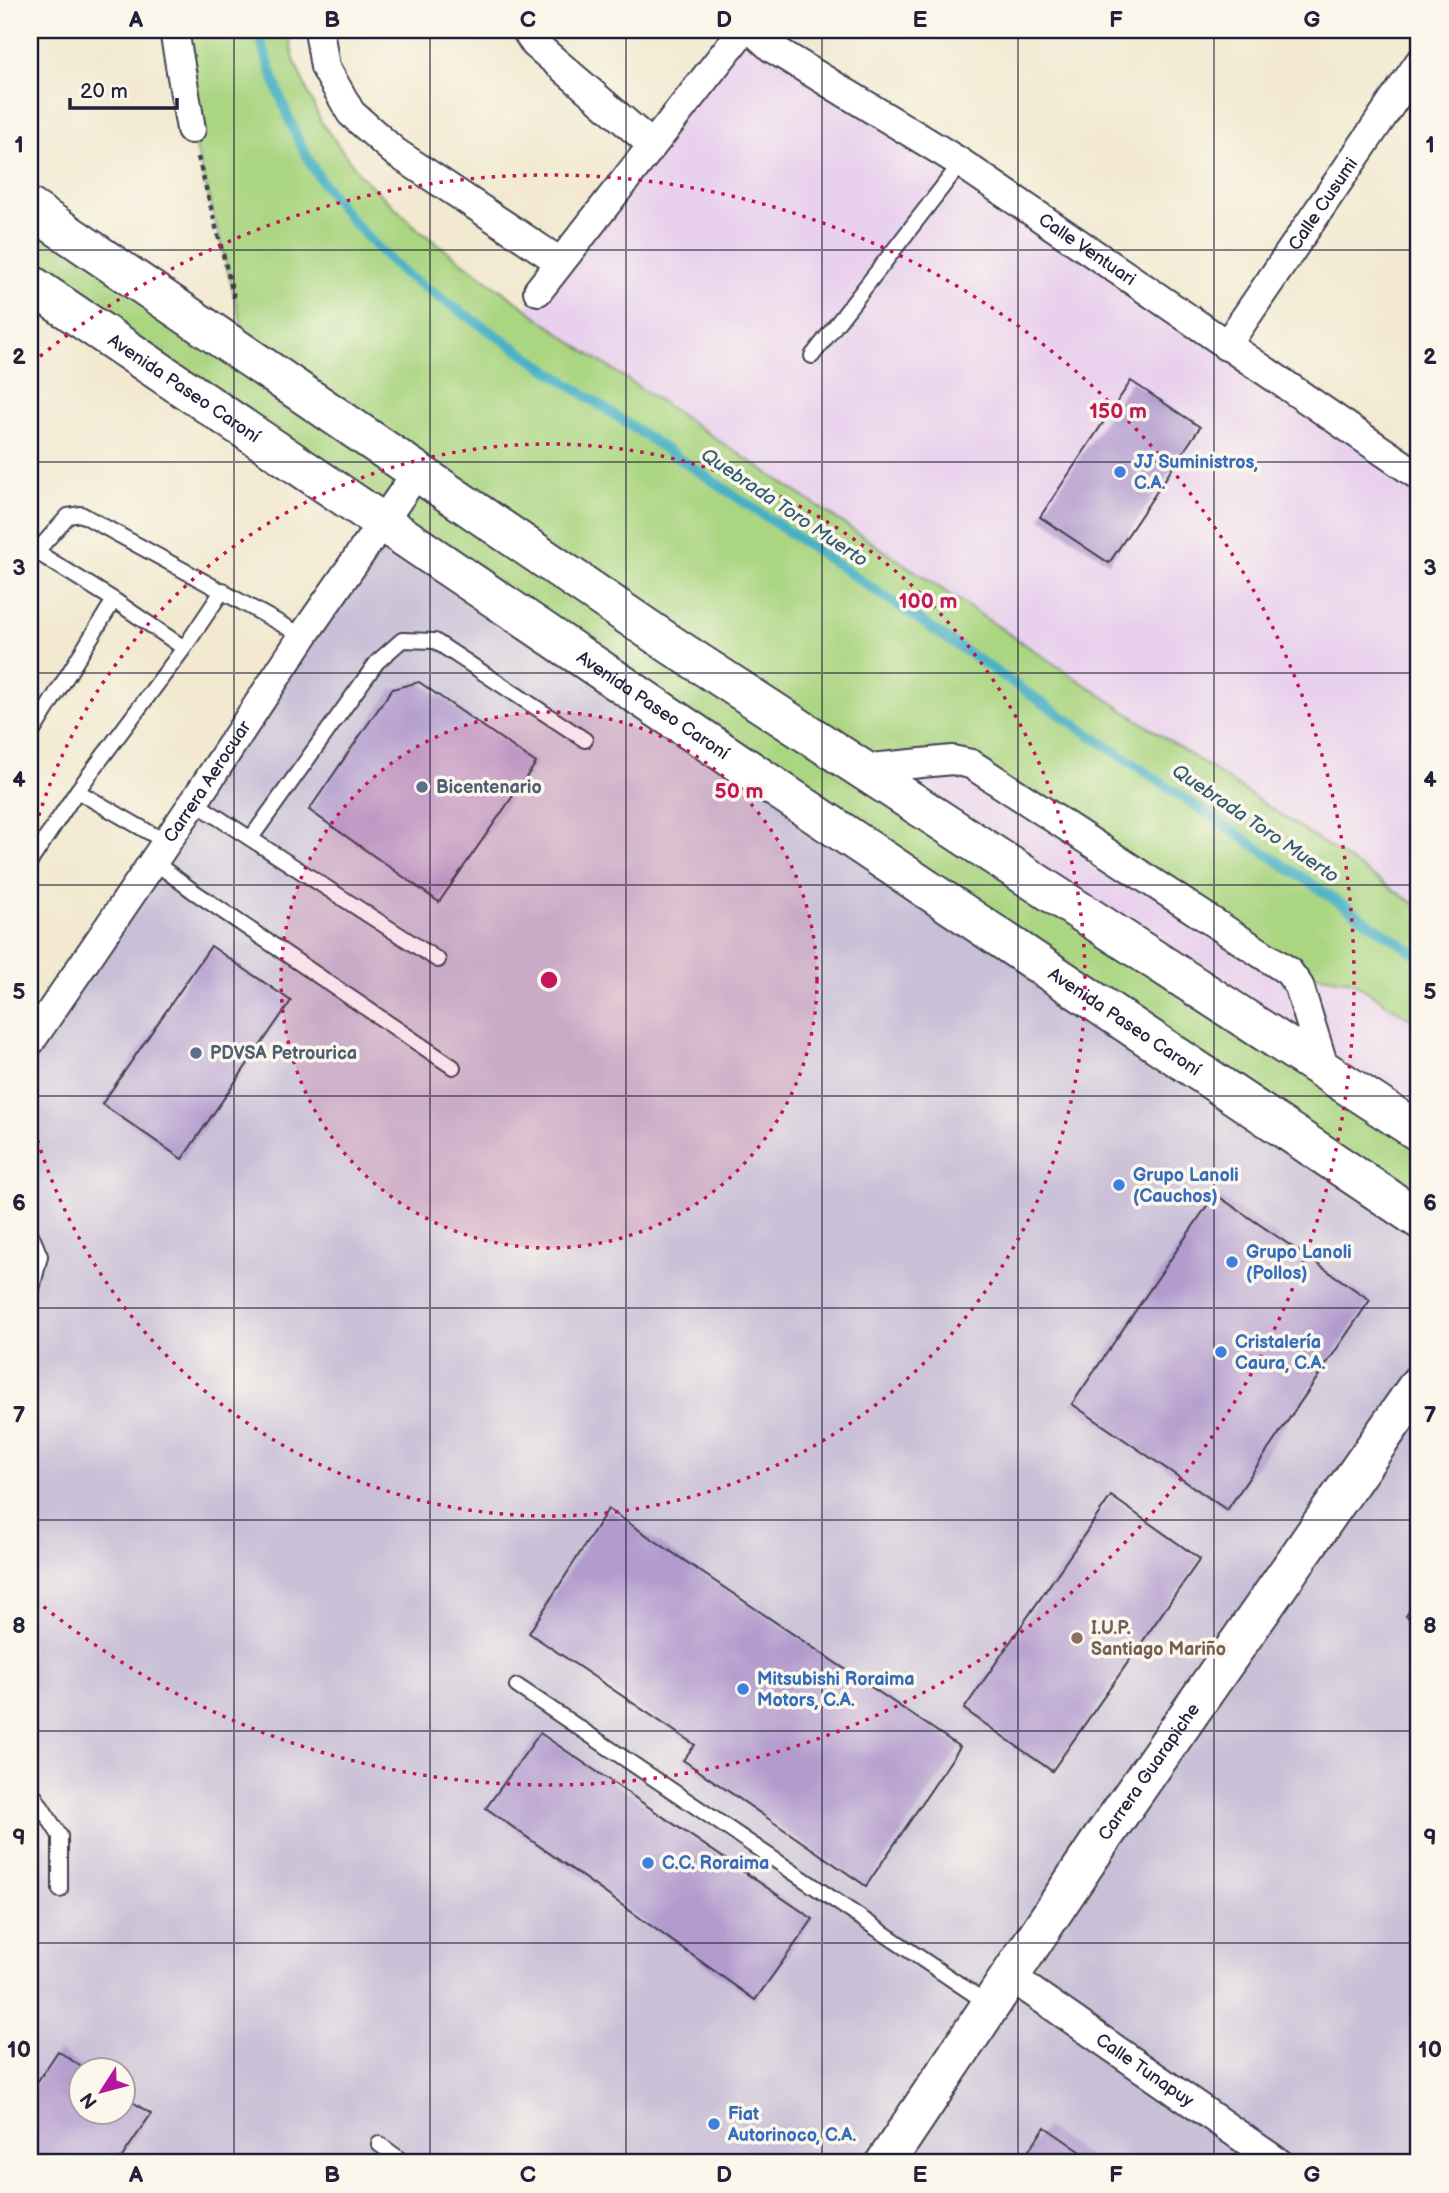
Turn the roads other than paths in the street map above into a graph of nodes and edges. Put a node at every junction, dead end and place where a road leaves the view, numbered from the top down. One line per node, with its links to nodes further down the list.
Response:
1 (174, 30): 7 (street)
2 (318, 30): 11 (street)
3 (526, 30): 8 (street)
4 (743, 30): 8 (street)
5 (752, 30): 9 (street, Calle Ventuari)
6 (1419, 63): 14 (street, Calle Cusumi)
7 (191, 129)
8 (652, 145): 11 (street)
9 (961, 163): 14 (street, Calle Ventuari); 15 (lane)
10 (30, 208): 16 (street)
11 (561, 262): 13 (street)
12 (30, 284): 18 (street, Avenida Paseo Caroní)
13 (538, 291)
14 (1226, 346): 17 (street, Calle Ventuari)
15 (812, 356)
16 (418, 471): 18 (street, Carrera Aerocuar); 26 (street)
17 (1419, 476)
18 (384, 522): 22 (street, Carrera Aerocuar); 37 (street, Avenida Paseo Caroní)
19 (32, 555): 20 (lane); 21 (lane)
20 (223, 590): 22 (lane); 23 (lane)
21 (114, 600): 23 (lane); 24 (lane)
22 (303, 636): 28 (street, Carrera Aerocuar)
23 (184, 648): 27 (lane)
24 (30, 736)
25 (585, 740): 29 (lane)
26 (861, 769): 35 (street); 35 (street)
27 (77, 791): 30 (lane); 31 (lane)
28 (194, 803): 29 (lane); 30 (street, Carrera Aerocuar)
29 (251, 838): 32 (lane)
30 (160, 852): 33 (street, Carrera Aerocuar); 34 (lane)
31 (30, 862)
32 (438, 960)
33 (30, 1042)
34 (453, 1067)
35 (1325, 1070): 36 (street)
36 (1419, 1132)
37 (1419, 1219)
38 (30, 1232): 39 (lane)
39 (30, 1297)
40 (1419, 1384): 44 (street, Carrera Guarapiche)
41 (517, 1686): 44 (lane)
42 (30, 1789): 43 (lane)
43 (60, 1890)
44 (1001, 1991): 47 (street, Carrera Guarapiche); 48 (street, Calle Tunapuy)
45 (379, 2144): 46 (lane)
46 (405, 2163)
47 (885, 2163)
48 (1279, 2163)

